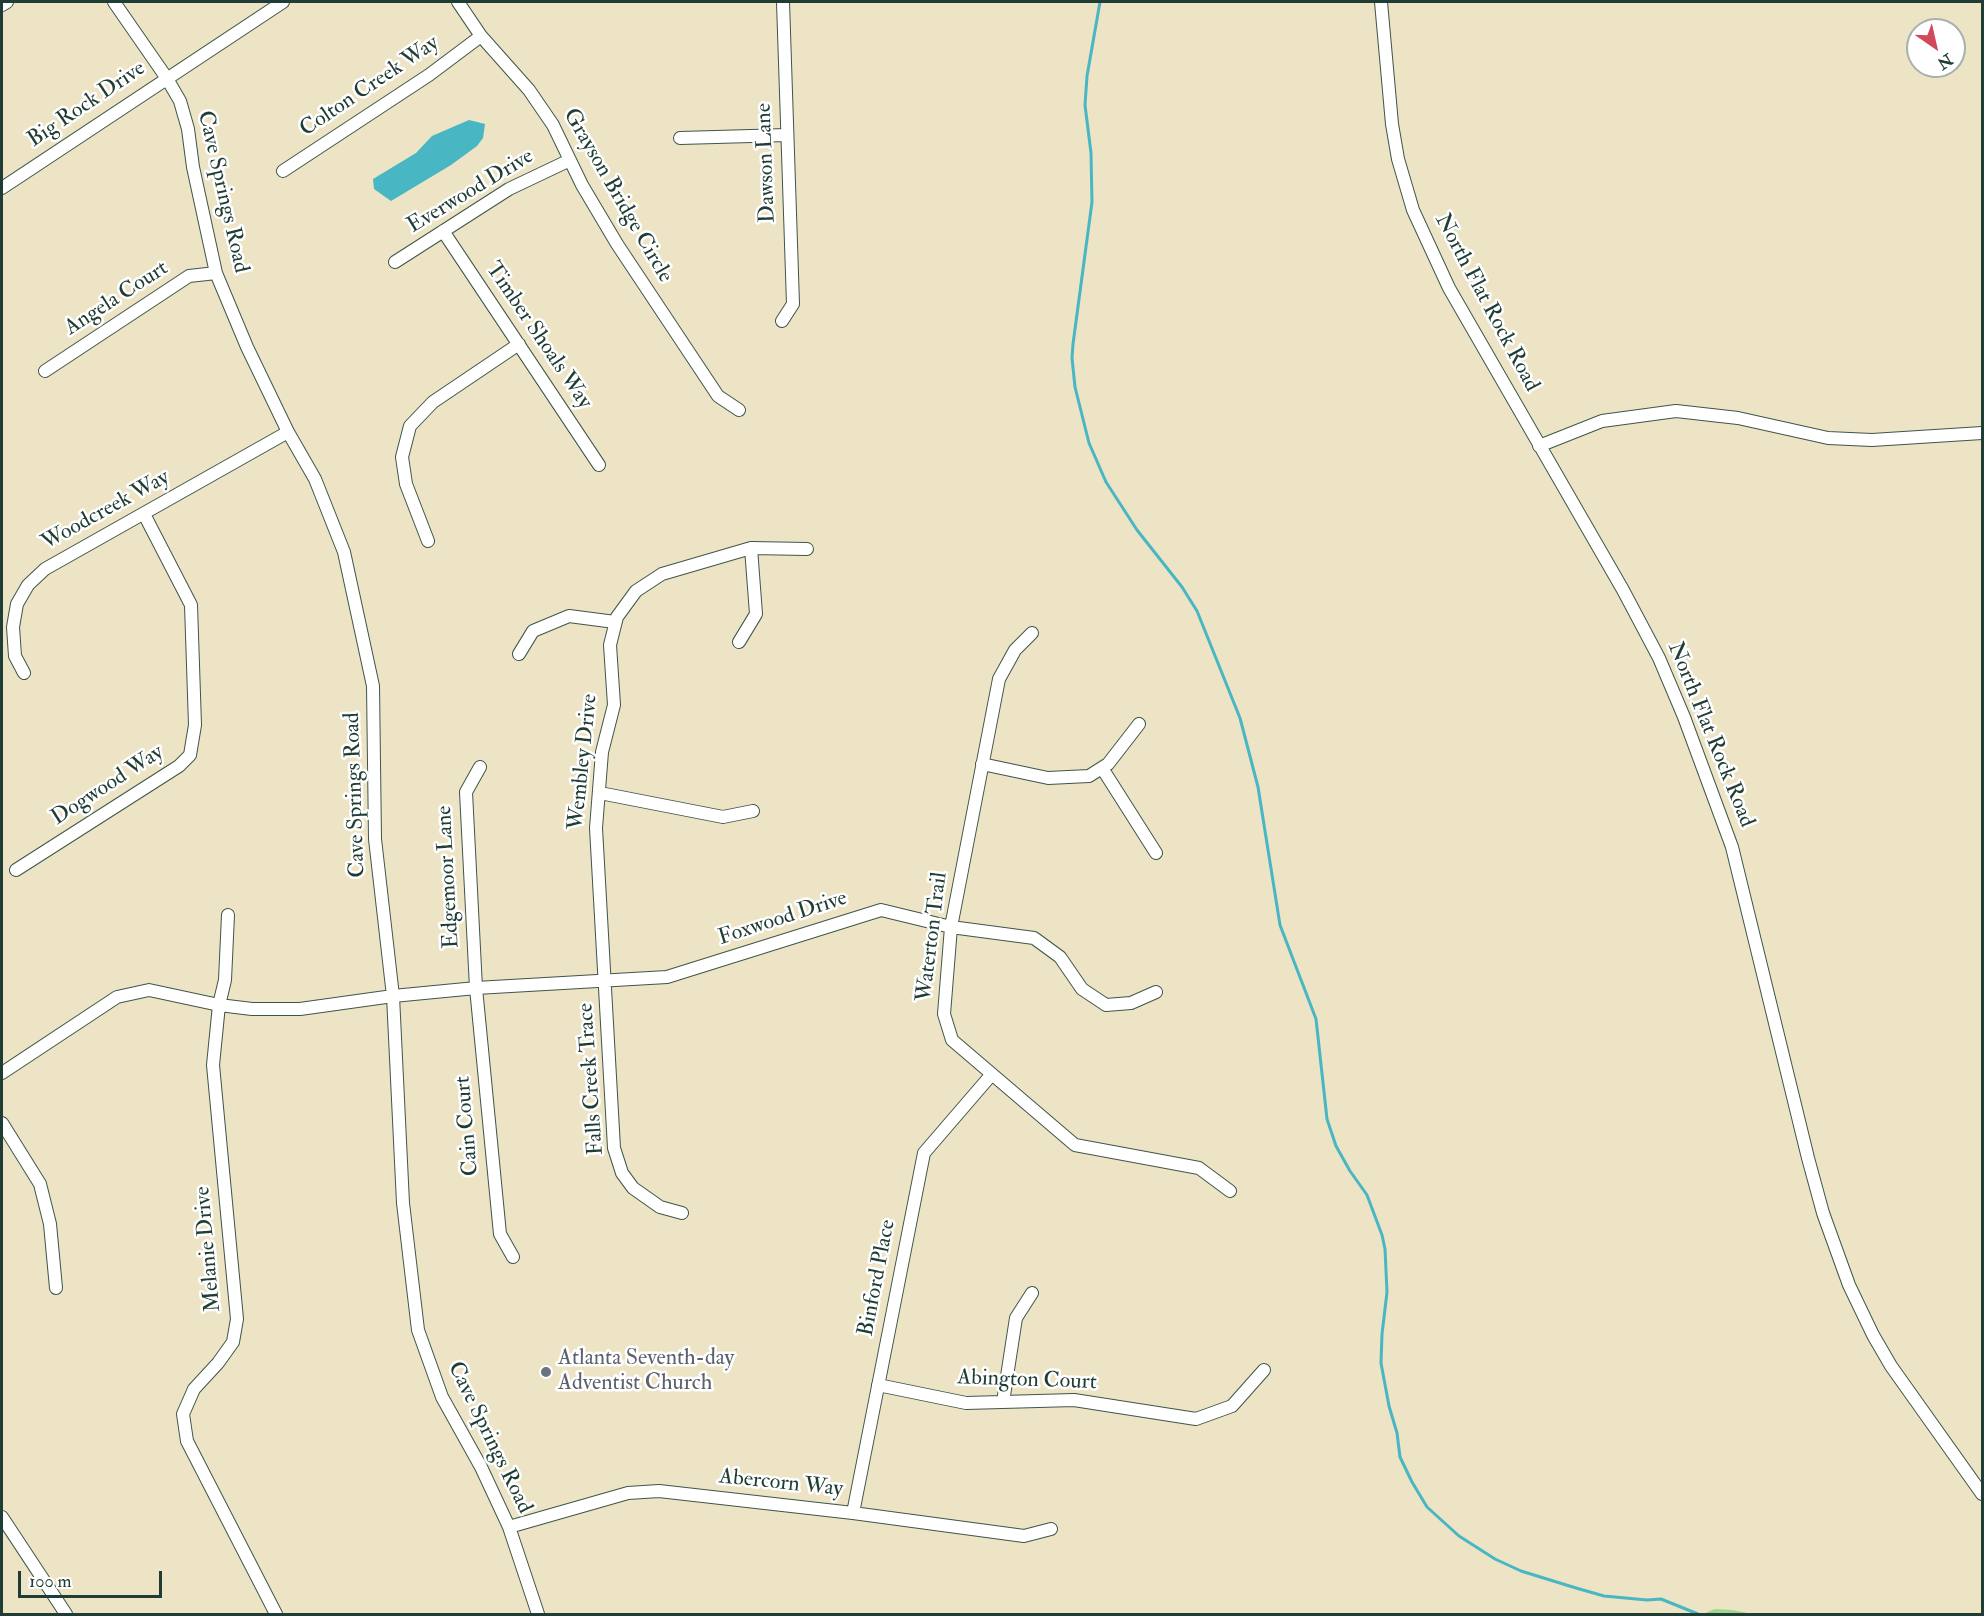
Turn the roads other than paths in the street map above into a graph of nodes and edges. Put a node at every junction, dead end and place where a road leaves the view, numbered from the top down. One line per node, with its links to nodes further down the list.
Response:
1 (7, 2): 7 (street)
2 (114, 2): 9 (street, Cave Springs Road)
3 (283, 2): 9 (street, Big Rock Drive)
4 (458, 2): 8 (street, Grayson Bridge Circle)
5 (783, 2): 10 (street, Dawson Lane)
6 (1380, 2): 24 (street, North Flat Rock Road)
7 (2, 5)
8 (481, 36): 12 (street, Grayson Bridge Circle); 13 (street, Colton Creek Way)
9 (166, 77): 14 (street, Big Rock Drive); 17 (street, Cave Springs Road)
10 (787, 135): 11 (street); 18 (street, Dawson Lane)
11 (680, 138)
12 (570, 160): 15 (street, Everwood Drive); 21 (street, Grayson Bridge Circle)
13 (283, 171)
14 (2, 188)
15 (443, 231): 16 (street, Everwood Drive); 19 (street, Timber Shoals Way)
16 (395, 262)
17 (216, 273): 20 (street, Angela Court); 22 (street, Cave Springs Road)
18 (782, 321)
19 (519, 344): 25 (street, Timber Shoals Way); 27 (street)
20 (45, 371)
21 (739, 411)
22 (288, 432): 26 (street, Woodcreek Way); 48 (street, Cave Springs Road)
23 (1983, 433): 24 (street)
24 (1539, 446): 61 (street, North Flat Rock Road)
25 (598, 465)
26 (144, 514): 34 (street, Woodcreek Way); 42 (street, Dogwood Way)
27 (428, 541)
28 (751, 548): 29 (street, Wembley Drive); 30 (street, Wembley Drive); 32 (street)
29 (807, 549)
30 (615, 622): 33 (street); 39 (street, Wembley Drive)
31 (1032, 633): 36 (street, Waterton Trail)
32 (739, 642)
33 (519, 654)
34 (24, 673)
35 (1139, 724): 38 (street)
36 (982, 764): 38 (street); 44 (street, Waterton Trail)
37 (480, 767): 46 (street, Edgemoor Lane)
38 (1102, 768): 41 (street)
39 (600, 794): 40 (street); 45 (street, Wembley Drive)
40 (753, 811)
41 (1156, 853)
42 (16, 870)
43 (228, 915): 49 (street, Melanie Drive)
44 (951, 927): 45 (street, Foxwood Drive); 47 (street, Foxwood Drive); 51 (street, Waterton Trail)
45 (606, 979): 46 (street, Foxwood Drive); 54 (street, Falls Creek Trace)
46 (476, 988): 48 (street, Foxwood Drive); 55 (street, Cain Court)
47 (1156, 992)
48 (393, 996): 49 (street, Foxwood Drive); 64 (street, Cave Springs Road)
49 (219, 1005): 50 (street, Foxwood Drive); 67 (street, Melanie Drive)
50 (2, 1072)
51 (992, 1074): 53 (street, Waterton Trail); 59 (street, Binford Place)
52 (2, 1123): 56 (street)
53 (1230, 1191)
54 (682, 1213)
55 (513, 1257)
56 (56, 1288)
57 (1032, 1293): 60 (street)
58 (1264, 1370): 60 (street, Abington Court)
59 (878, 1385): 60 (street, Abington Court); 62 (street, Binford Place)
60 (1003, 1402)
61 (1983, 1494)
62 (853, 1513): 64 (street, Abercorn Way); 65 (street, Abercorn Way)
63 (2, 1517): 66 (street)
64 (509, 1527): 68 (street, Cave Springs Road)
65 (1051, 1528)
66 (66, 1614)
67 (276, 1614)
68 (538, 1614)

